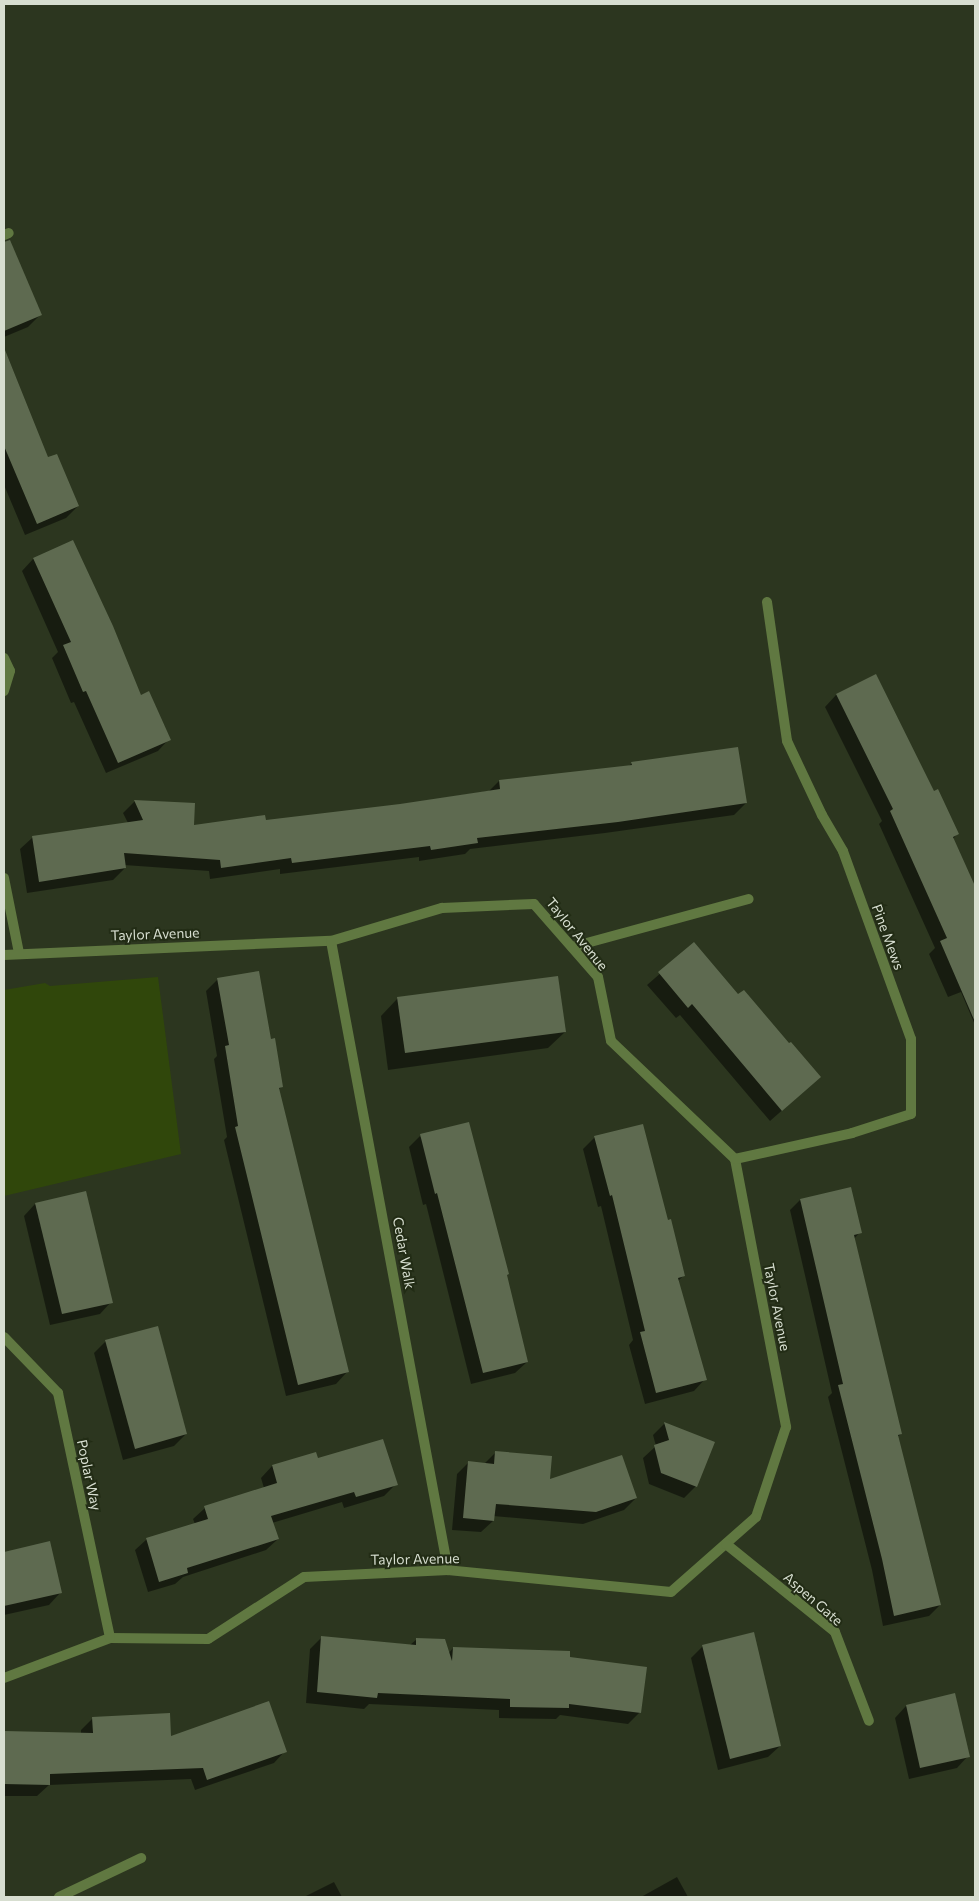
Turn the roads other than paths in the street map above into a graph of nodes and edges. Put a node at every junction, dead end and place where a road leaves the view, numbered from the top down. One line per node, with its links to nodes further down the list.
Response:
1 (767, 602): 10 (street, Pine Mews)
2 (4, 658): 3 (street)
3 (4, 690)
4 (4, 878): 8 (street)
5 (749, 899): 7 (street)
6 (331, 941): 7 (street, Taylor Avenue); 8 (street, Taylor Avenue); 13 (street, Cedar Walk)
7 (572, 947): 10 (street, Taylor Avenue)
8 (19, 953): 9 (street, Taylor Avenue)
9 (4, 955)
10 (735, 1159): 12 (street, Taylor Avenue)
11 (4, 1338): 14 (street, Poplar Way)
12 (726, 1544): 13 (street, Taylor Avenue); 16 (street, Aspen Gate)
13 (448, 1570): 14 (street, Taylor Avenue)
14 (110, 1638): 15 (street, Taylor Avenue)
15 (4, 1678)
16 (869, 1721)
17 (141, 1858): 18 (street)
18 (59, 1897)

